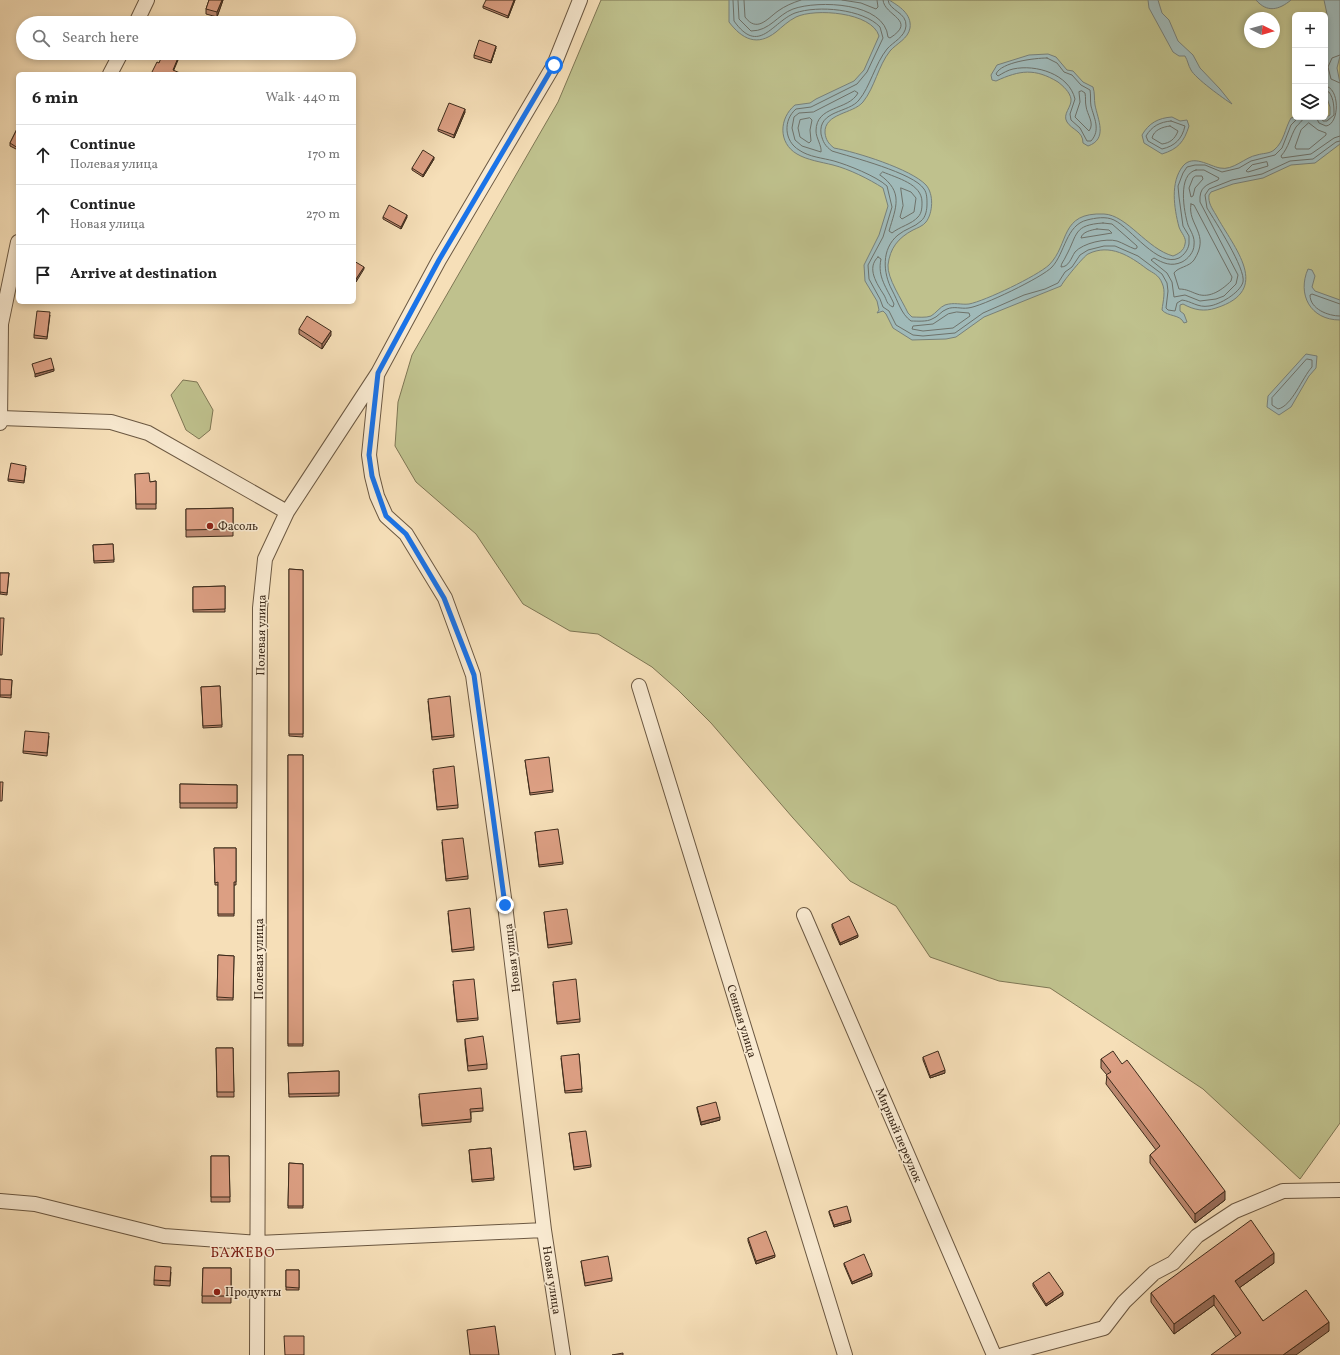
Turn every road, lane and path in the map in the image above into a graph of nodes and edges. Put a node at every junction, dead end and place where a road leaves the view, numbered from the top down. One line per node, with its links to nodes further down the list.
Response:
1 (147, 0): 3 (street)
2 (580, 0): 7 (street, Полевая улица)
3 (139, 16)
4 (117, 60): 5 (street)
5 (111, 72)
6 (16, 252): 8 (street)
7 (378, 373): 9 (street, Полевая улица); 14 (street, Новая улица)
8 (0, 420): 9 (street)
9 (287, 512): 15 (street, Полевая улица)
10 (638, 686): 18 (street, Сенная улица)
11 (804, 915): 19 (street, Мирный переулок)
12 (1340, 1190): 20 (street)
13 (0, 1201): 15 (street)
14 (544, 1230): 15 (street); 17 (street, Новая улица)
15 (258, 1243): 16 (street, Полевая улица)
16 (257, 1355)
17 (563, 1355)
18 (845, 1355)
19 (994, 1355)
20 (1003, 1355)

